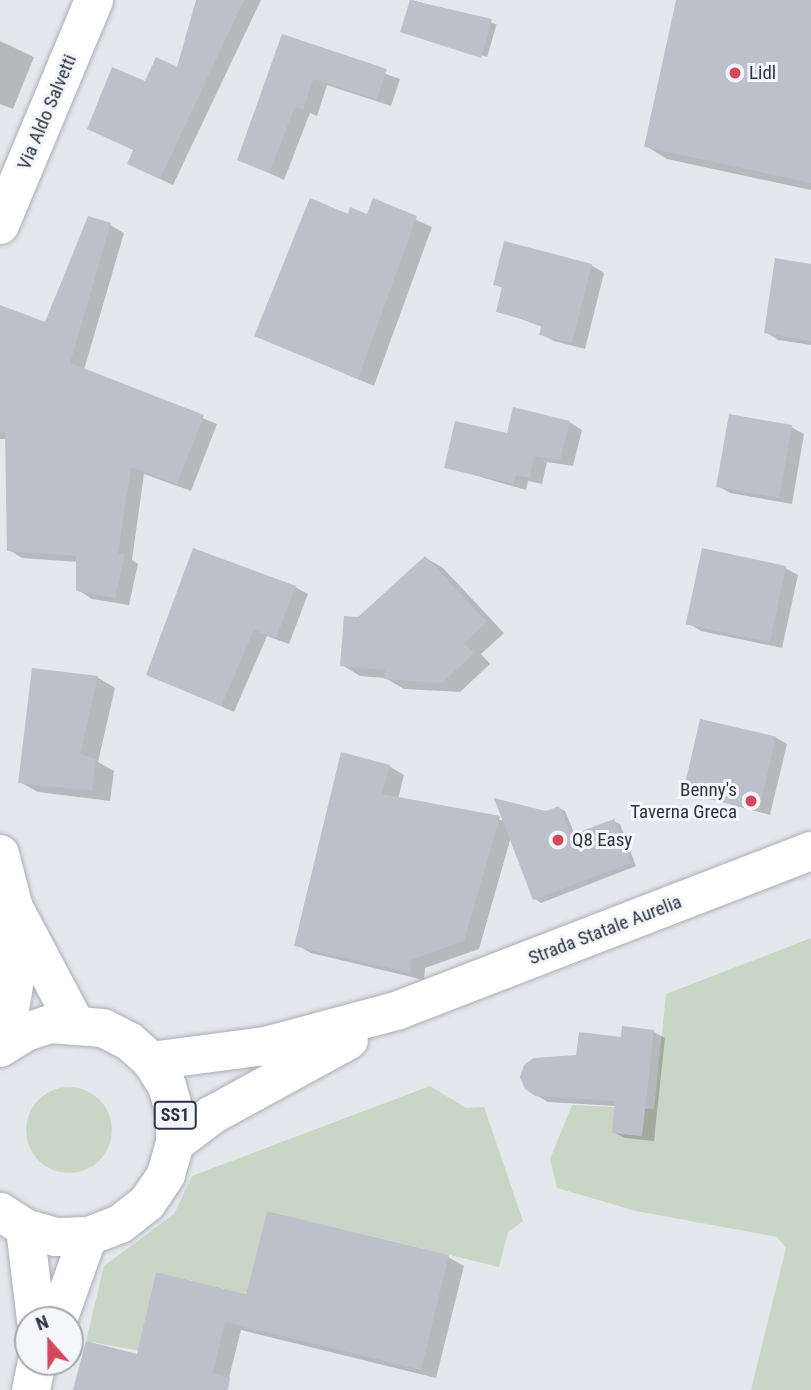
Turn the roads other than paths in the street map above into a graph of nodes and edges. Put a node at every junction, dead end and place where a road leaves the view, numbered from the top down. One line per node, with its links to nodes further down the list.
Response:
1 (94, 0): 2 (main road, Via Aldo Salvetti)
2 (0, 225)
3 (811, 851): 6 (main road, Strada Statale Aurelia / SS1)
4 (0, 854): 5 (main road)
5 (14, 908): 7 (main road); 8 (main road)
6 (399, 1010): 9 (main road, Strada Statale Aurelia / SS1); 10 (main road, Strada Statale Aurelia / SS1)
7 (75, 1023): 8 (main road, SS1); 9 (main road, SS1)
8 (2, 1046)
9 (151, 1062): 10 (main road, SS1)
10 (176, 1143): 12 (main road, SS1)
11 (12, 1220): 12 (main road, SS1); 13 (main road)
12 (89, 1236): 14 (main road)
13 (33, 1306)
14 (63, 1306)

